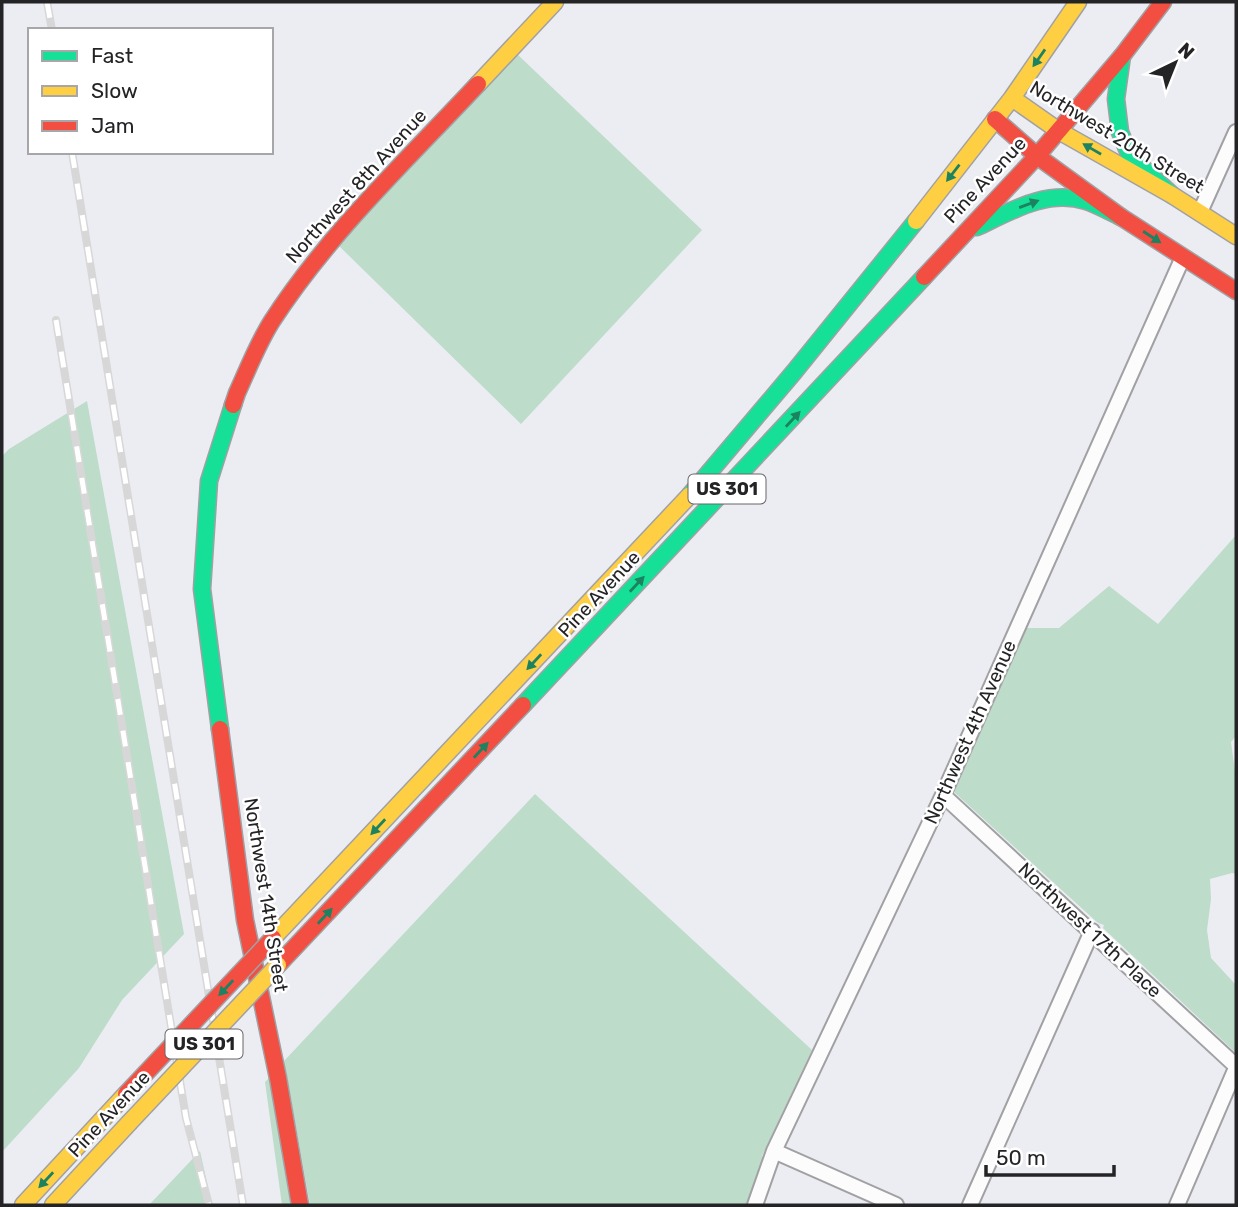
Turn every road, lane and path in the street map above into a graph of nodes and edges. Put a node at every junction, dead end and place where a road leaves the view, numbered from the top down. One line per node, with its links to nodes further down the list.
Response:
1 (555, 2): 19 (main road, Northwest 8th Avenue)
2 (1078, 2): 5 (main road, Pine Avenue / US 301, one-way to 5)
3 (1163, 2): 4 (main road, Pine Avenue / US 301)
4 (1122, 56): 7 (main road, Pine Avenue / US 301); 10 (main road)
5 (1012, 98): 6 (main road, Pine Avenue / US 301); 7 (main road, Northwest 20th Street)
6 (995, 119): 9 (main road); 17 (main road, Pine Avenue / US 301, one-way to 17)
7 (1059, 131): 9 (main road, Pine Avenue / US 301); 10 (main road, Northwest 20th Street, one-way to 7)
8 (1236, 132): 11 (street)
9 (1037, 156): 12 (main road); 13 (main road, Pine Avenue / US 301)
10 (1172, 195): 11 (main road, Northwest 20th Street)
11 (1200, 212): 14 (main road, Northwest 20th Street)
12 (1121, 217): 13 (main road, one-way to 12); 15 (main road, one-way to 15)
13 (967, 231): 18 (main road, Pine Avenue / US 301)
14 (1236, 236)
15 (1183, 257): 16 (main road); 20 (street, Northwest 4th Avenue)
16 (1236, 291)
17 (794, 372): 18 (main road); 24 (main road, Pine Avenue / US 301, one-way to 24, bridge)
18 (816, 394): 25 (main road, Pine Avenue / US 301, one-way to 18, bridge)
19 (202, 589): 26 (main road, Northwest 14th Street)
20 (943, 795): 21 (street, Northwest 17th Place); 23 (street, Northwest 4th Avenue)
21 (1092, 931): 22 (street, Northwest 17th Place); 29 (street)
22 (1236, 1067): 30 (street)
23 (774, 1151): 27 (street, Northwest 4th Avenue); 28 (street)
24 (23, 1205)
25 (53, 1205)
26 (300, 1205)
27 (755, 1205)
28 (896, 1205)
29 (970, 1205)
30 (1177, 1205)

